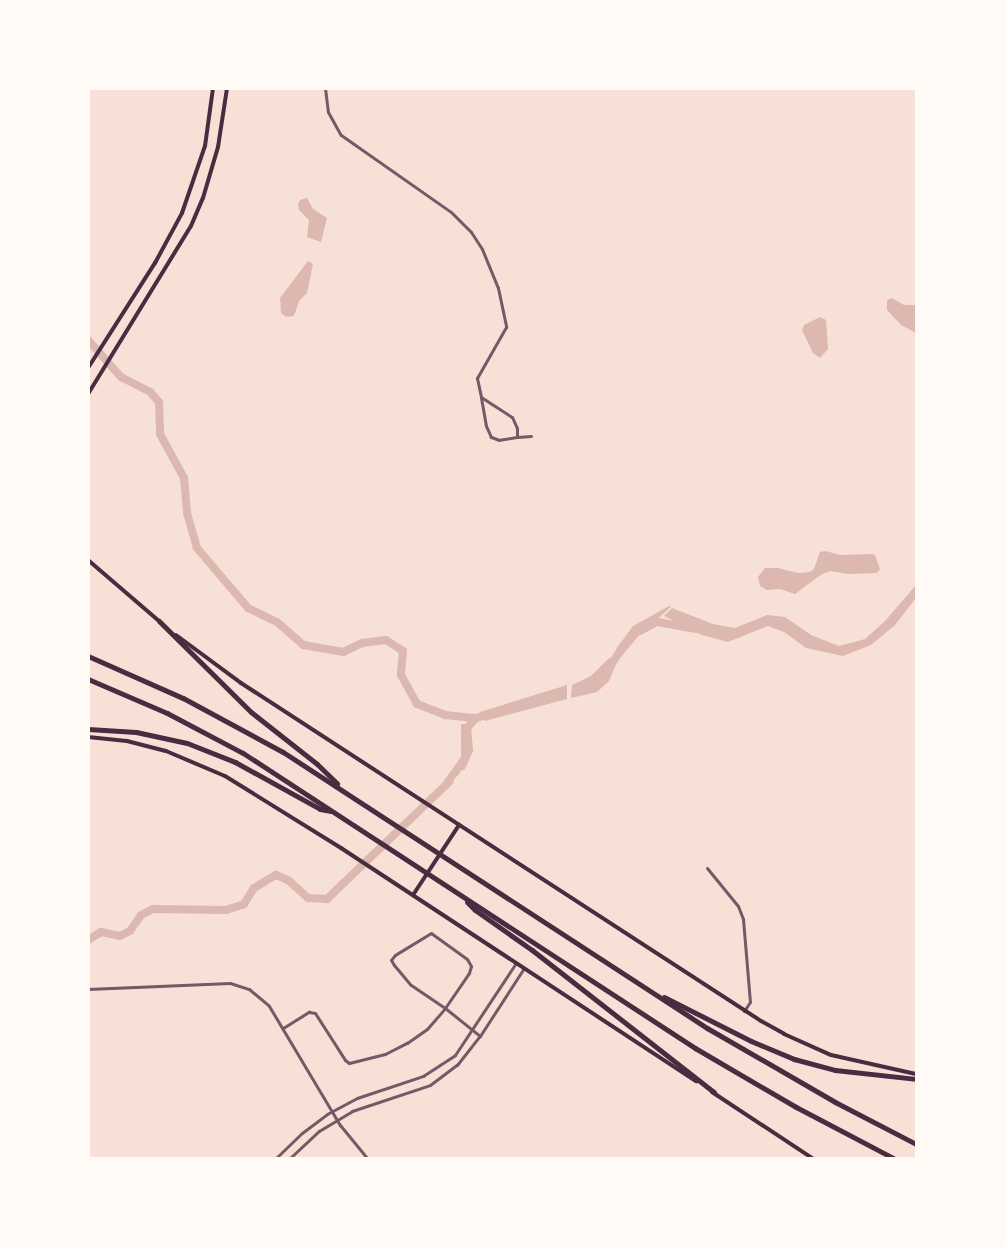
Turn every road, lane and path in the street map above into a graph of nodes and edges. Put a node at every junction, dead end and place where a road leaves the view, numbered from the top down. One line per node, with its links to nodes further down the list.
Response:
1 (213, 88): 4 (main road)
2 (227, 88): 5 (main road)
3 (325, 88): 6 (street)
4 (88, 368)
5 (89, 393)
6 (481, 397): 8 (street); 8 (street)
7 (531, 436): 8 (street)
8 (517, 437)
9 (88, 560): 10 (main road)
10 (159, 621): 15 (highway); 17 (main road)
11 (88, 656): 15 (highway)
12 (88, 679): 16 (highway)
13 (88, 729): 16 (highway)
14 (88, 737): 19 (main road)
15 (344, 791): 24 (highway)
16 (334, 812): 20 (highway)
17 (459, 825): 19 (main road); 26 (main road)
18 (707, 868): 26 (street)
19 (413, 895): 21 (main road)
20 (462, 896): 33 (highway); 42 (highway)
21 (516, 963): 22 (main road); 28 (street)
22 (524, 968): 29 (street); 33 (main road)
23 (88, 988): 27 (street)
24 (656, 995): 31 (highway); 37 (highway)
25 (445, 1008): 25 (street); 27 (street); 28 (street)
26 (744, 1011): 30 (main road)
27 (283, 1028): 35 (street)
28 (472, 1030): 29 (street); 32 (street)
29 (480, 1036): 34 (street)
30 (916, 1074)
31 (916, 1079)
32 (381, 1090): 34 (street); 35 (street)
33 (714, 1092): 41 (main road)
34 (384, 1100): 36 (street)
35 (331, 1111): 36 (street); 38 (street)
36 (337, 1120): 39 (street); 40 (street)
37 (916, 1144)
38 (276, 1158)
39 (290, 1158)
40 (367, 1158)
41 (812, 1158)
42 (893, 1158)

